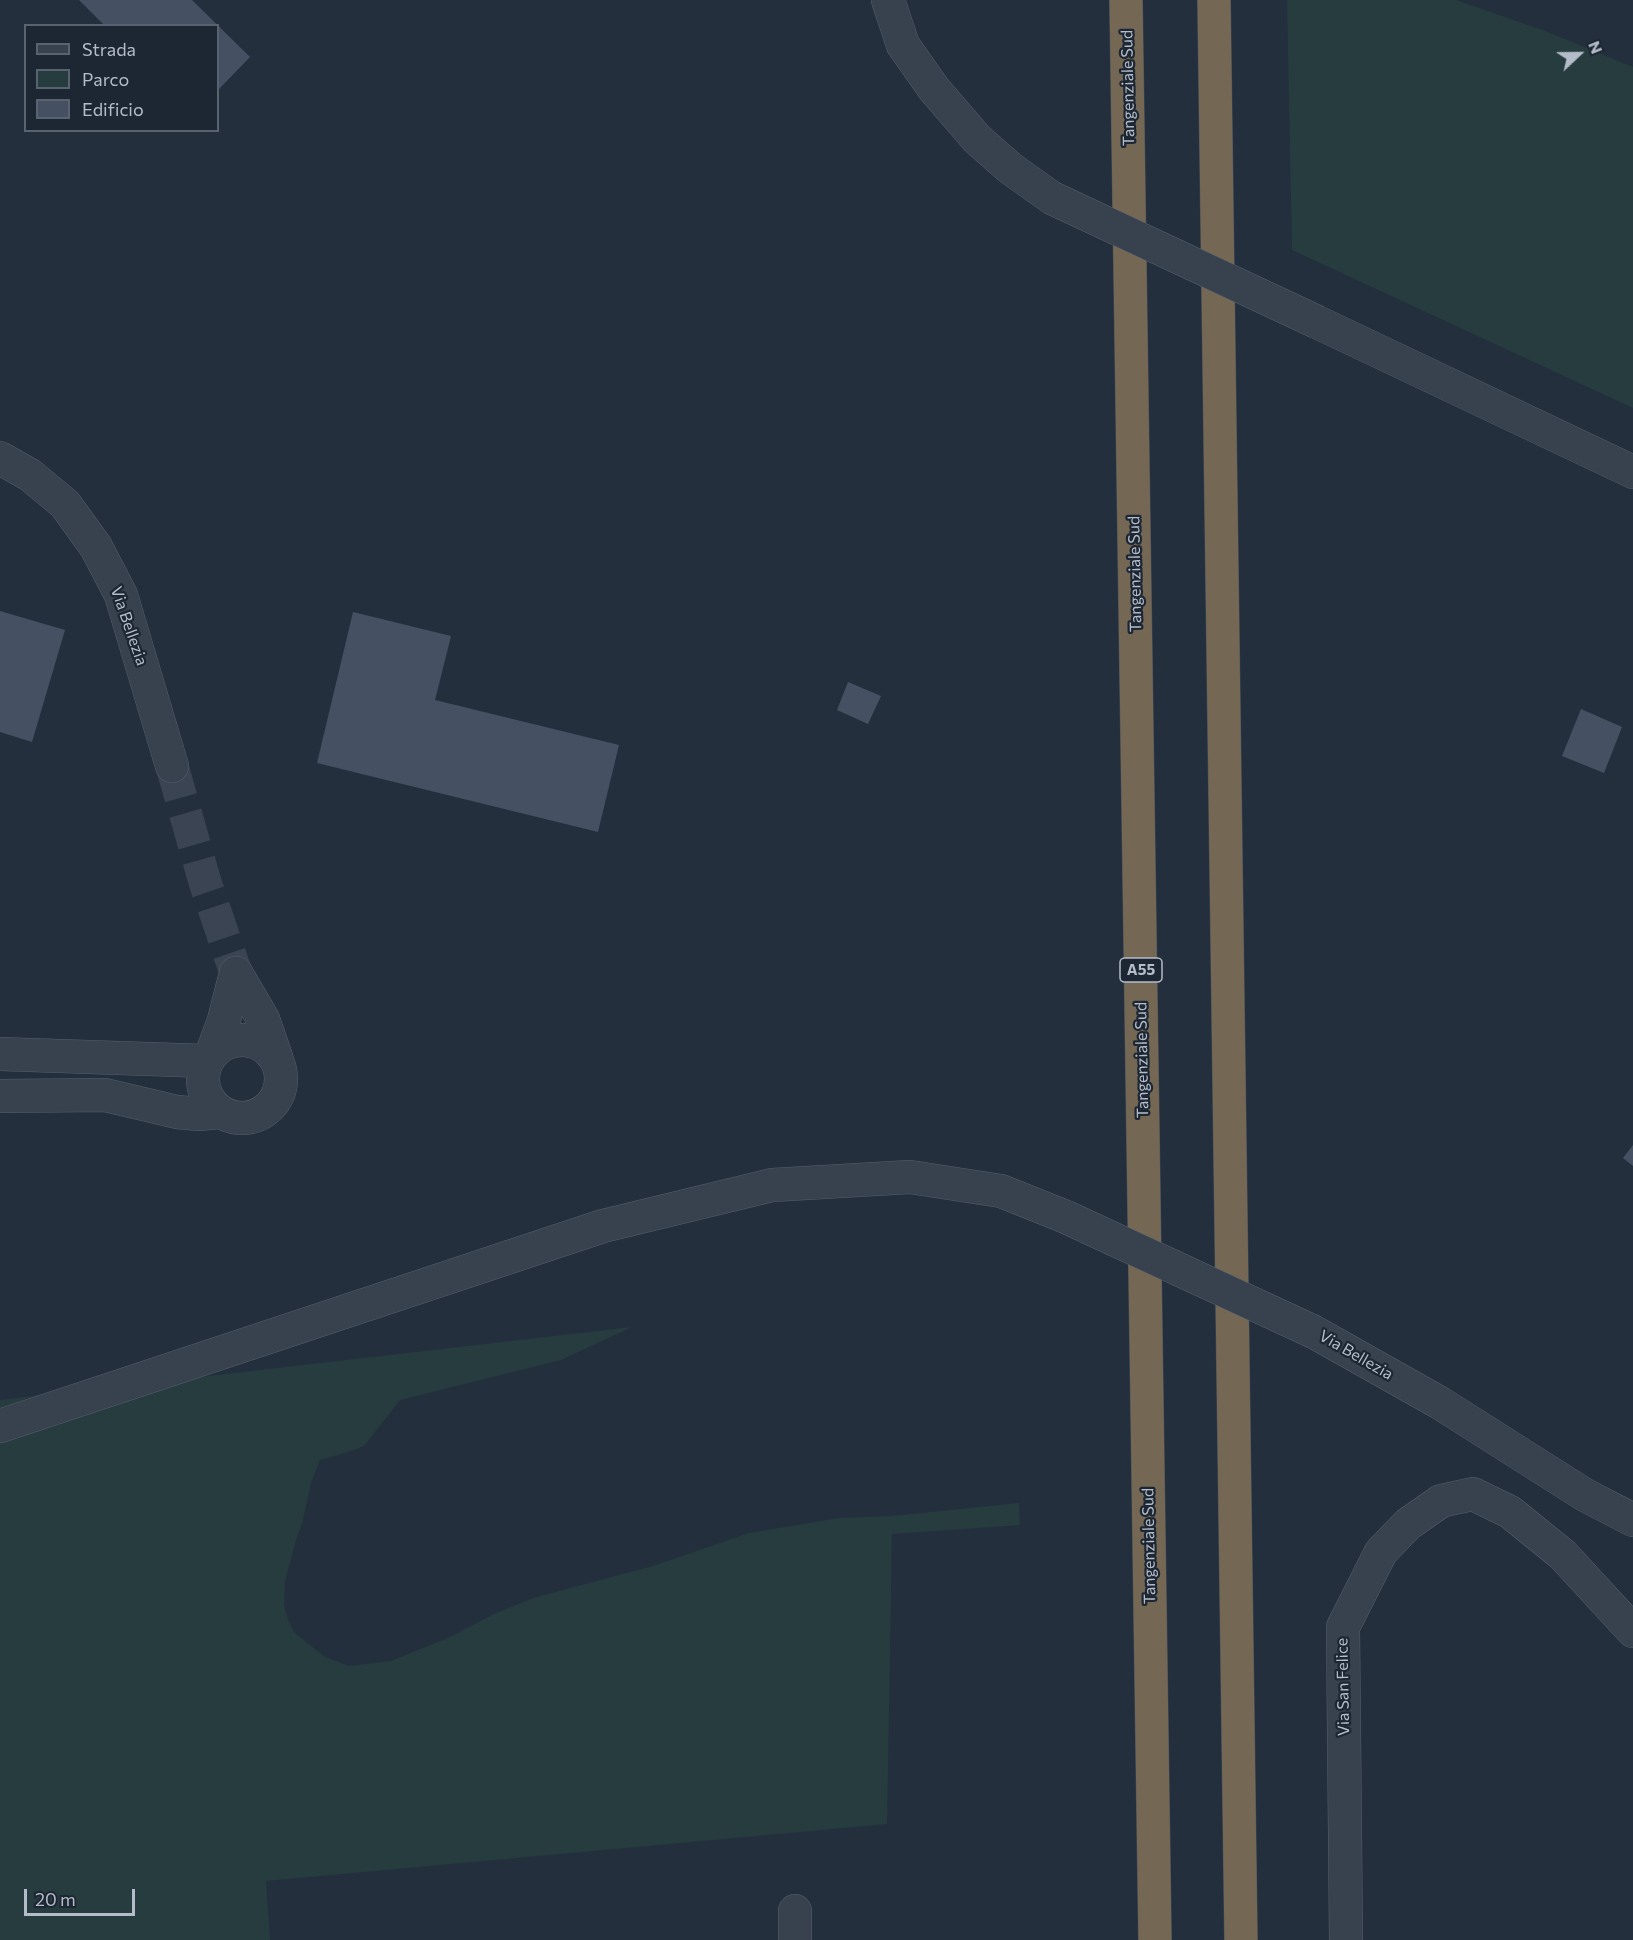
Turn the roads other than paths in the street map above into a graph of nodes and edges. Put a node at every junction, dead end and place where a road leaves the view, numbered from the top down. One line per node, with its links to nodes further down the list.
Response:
1 (888, 0): 5 (street, bridge)
2 (1126, 0): 15 (highway, Tangenziale Sud / A55)
3 (1214, 0): 16 (highway)
4 (0, 458): 6 (street, Via Bellezia)
5 (1633, 472)
6 (172, 766)
7 (0, 1054): 8 (street)
8 (209, 1057): 9 (street); 9 (street); 11 (street)
9 (277, 1060): 11 (street)
10 (0, 1096): 11 (street)
11 (220, 1112)
12 (0, 1426): 13 (street, Via Bellezia, bridge)
13 (1633, 1520)
14 (1633, 1631): 17 (street, Via San Felice)
15 (1155, 1940)
16 (1241, 1940)
17 (1346, 1940)

